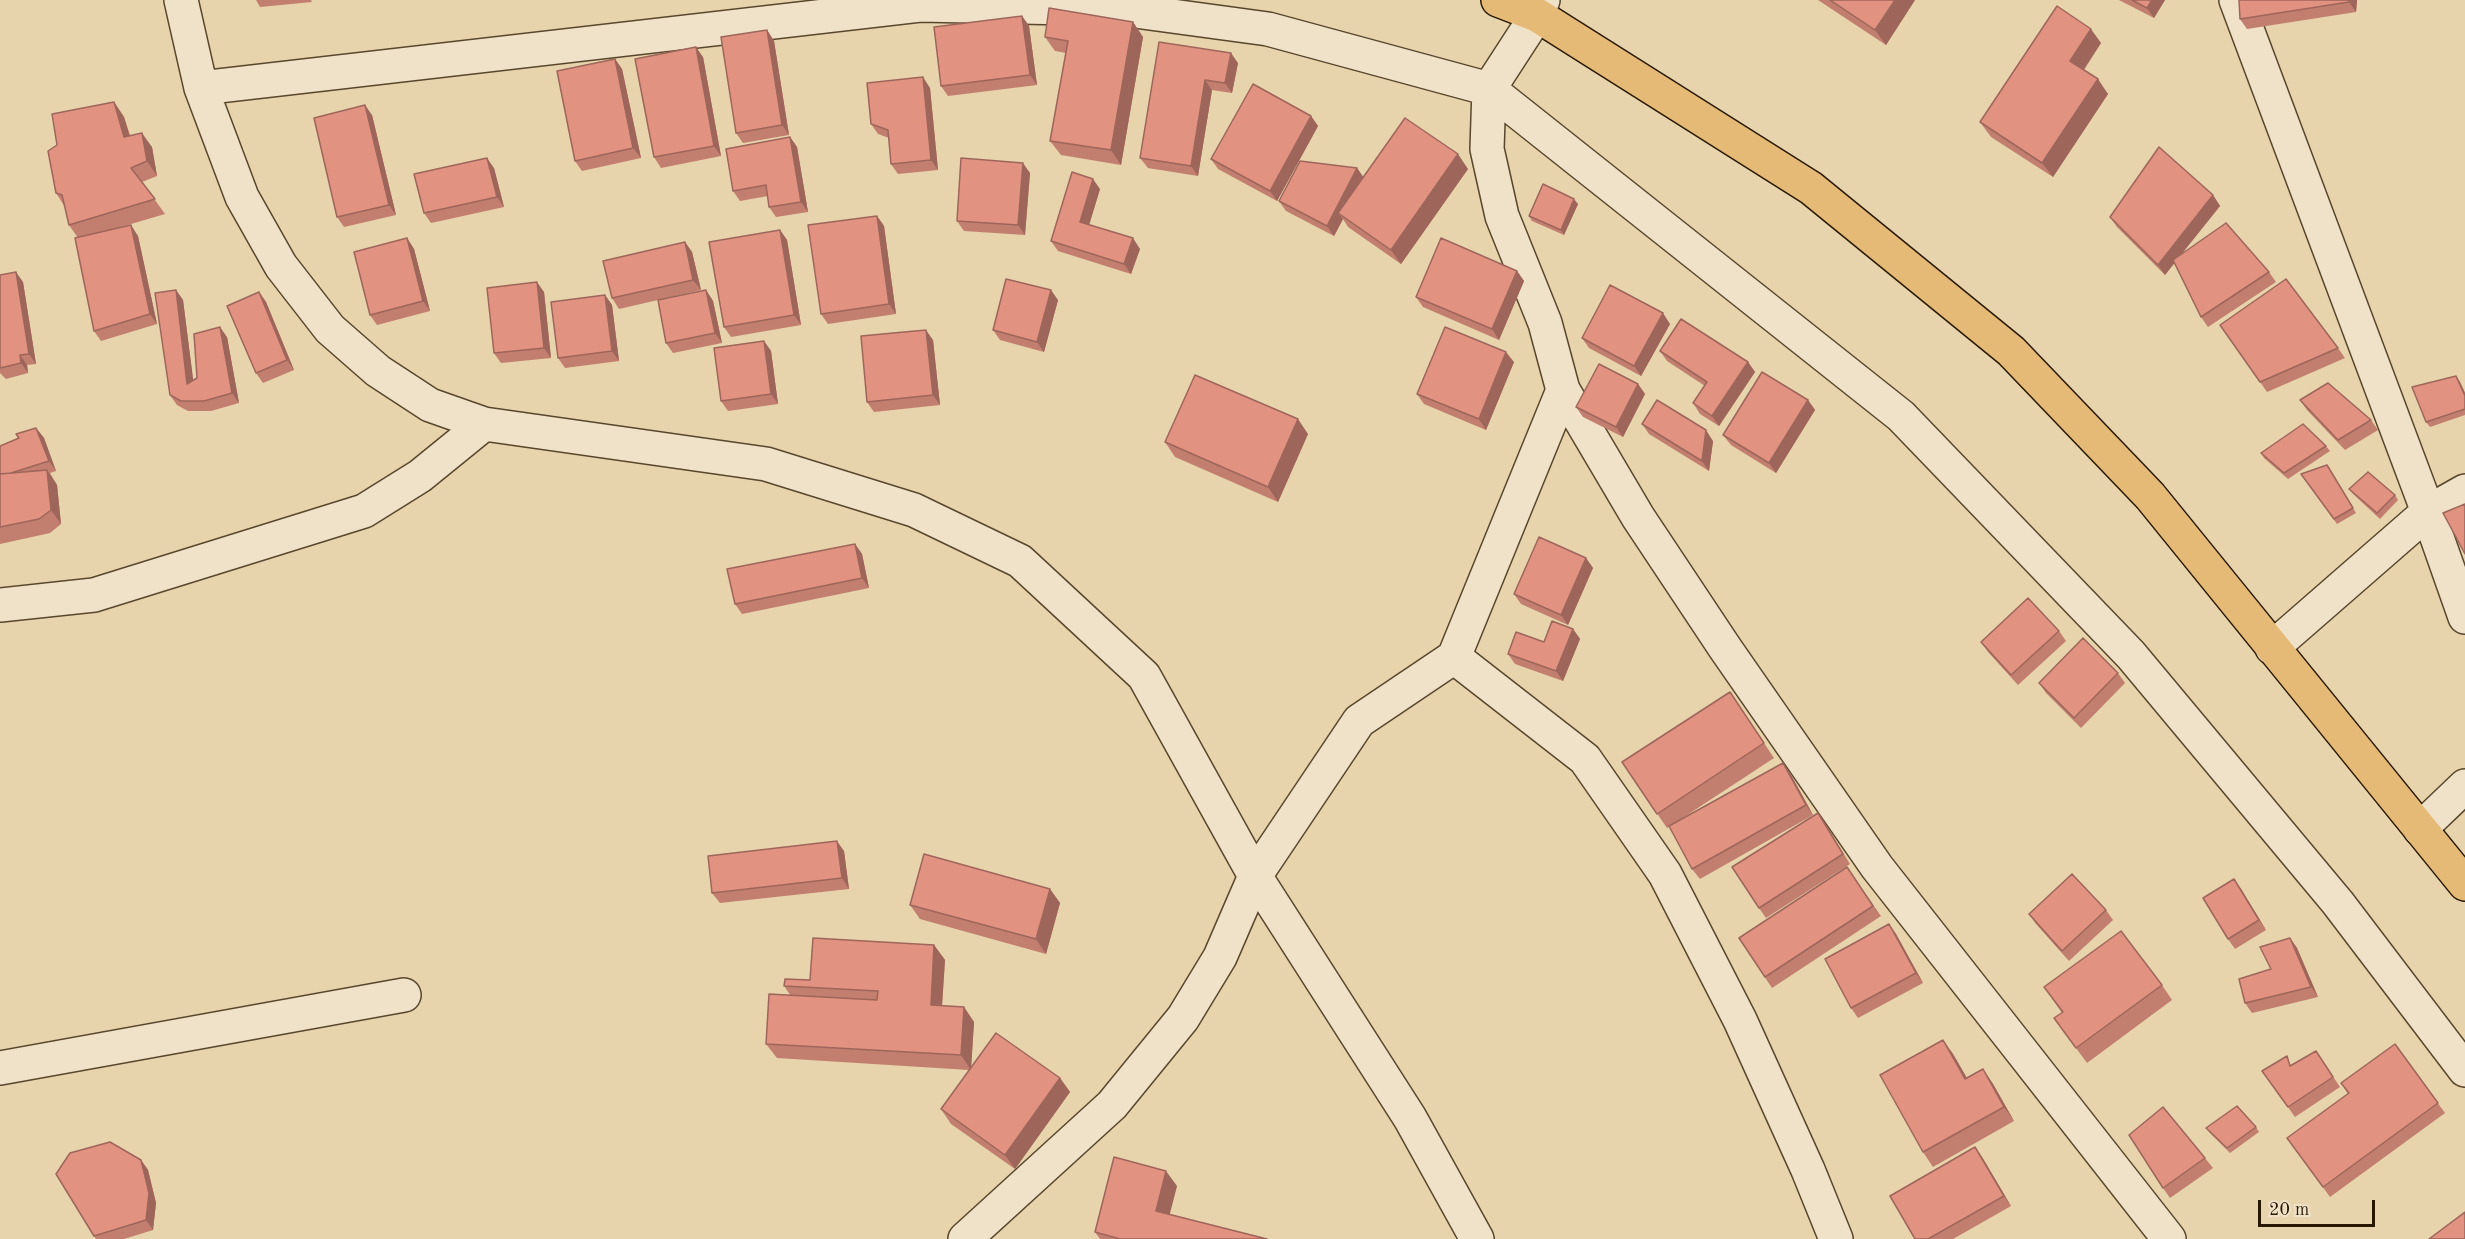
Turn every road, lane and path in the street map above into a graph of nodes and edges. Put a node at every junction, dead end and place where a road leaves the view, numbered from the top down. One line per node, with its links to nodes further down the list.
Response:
1 (181, 0): 5 (street)
2 (1498, 0): 4 (highway)
3 (2236, 0): 10 (street)
4 (1540, 7): 6 (street); 13 (highway)
5 (201, 88): 6 (street); 8 (street)
6 (1489, 89): 7 (street); 21 (street)
7 (1563, 390): 14 (street); 25 (street)
8 (484, 424): 11 (street); 17 (street)
9 (2465, 491): 10 (street)
10 (2428, 512): 12 (street); 13 (street)
11 (0, 605)
12 (2465, 617)
13 (2272, 648): 16 (highway)
14 (1454, 657): 17 (street); 24 (street)
15 (2465, 786): 16 (street)
16 (2420, 829): 18 (highway)
17 (1255, 876): 22 (street); 23 (street)
18 (2465, 884)
19 (404, 995): 20 (street)
20 (0, 1068)
21 (2465, 1070)
22 (965, 1239)
23 (1477, 1239)
24 (1836, 1239)
25 (2169, 1239)

